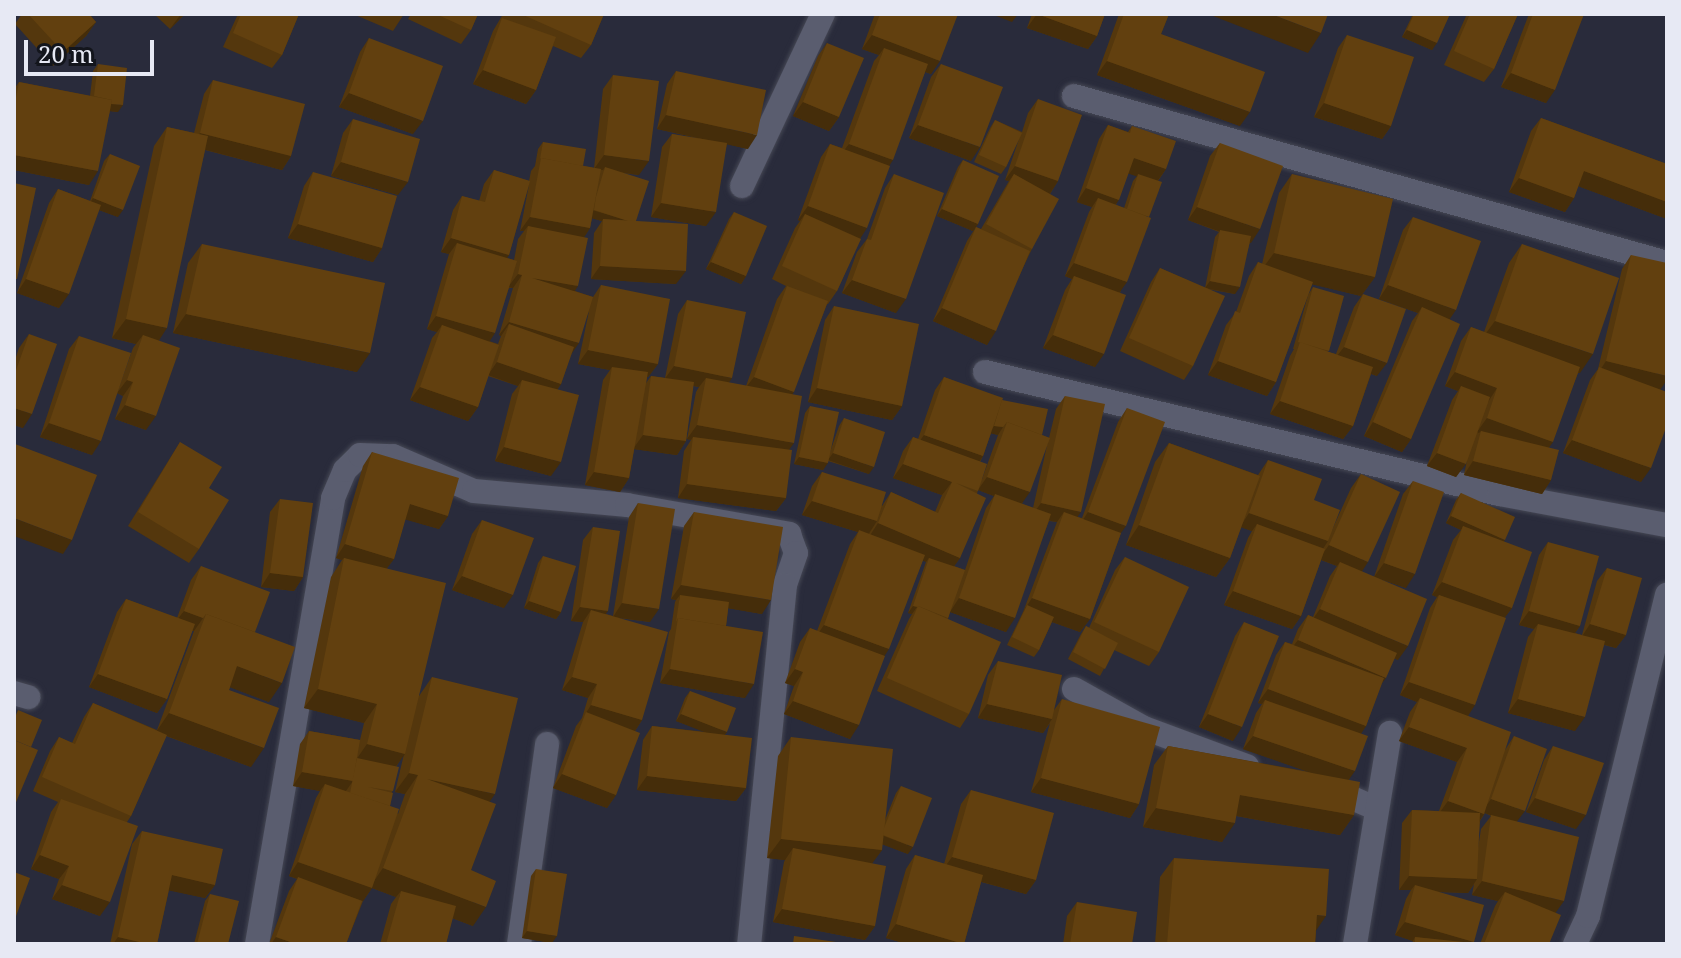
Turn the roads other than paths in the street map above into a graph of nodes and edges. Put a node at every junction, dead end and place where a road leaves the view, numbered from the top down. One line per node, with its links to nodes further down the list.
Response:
1 (823, 14): 3 (street)
2 (1074, 96): 4 (street)
3 (742, 186)
4 (1667, 263)
5 (985, 372): 6 (street)
6 (1667, 525)
7 (1667, 595): 18 (street)
8 (1074, 689): 11 (street)
9 (1390, 733): 13 (street)
10 (547, 744): 15 (street)
11 (1274, 773)
12 (1305, 782): 13 (street)
13 (1377, 809): 17 (street)
14 (257, 944): 16 (street)
15 (519, 944)
16 (749, 944)
17 (1355, 944)
18 (1575, 944)

